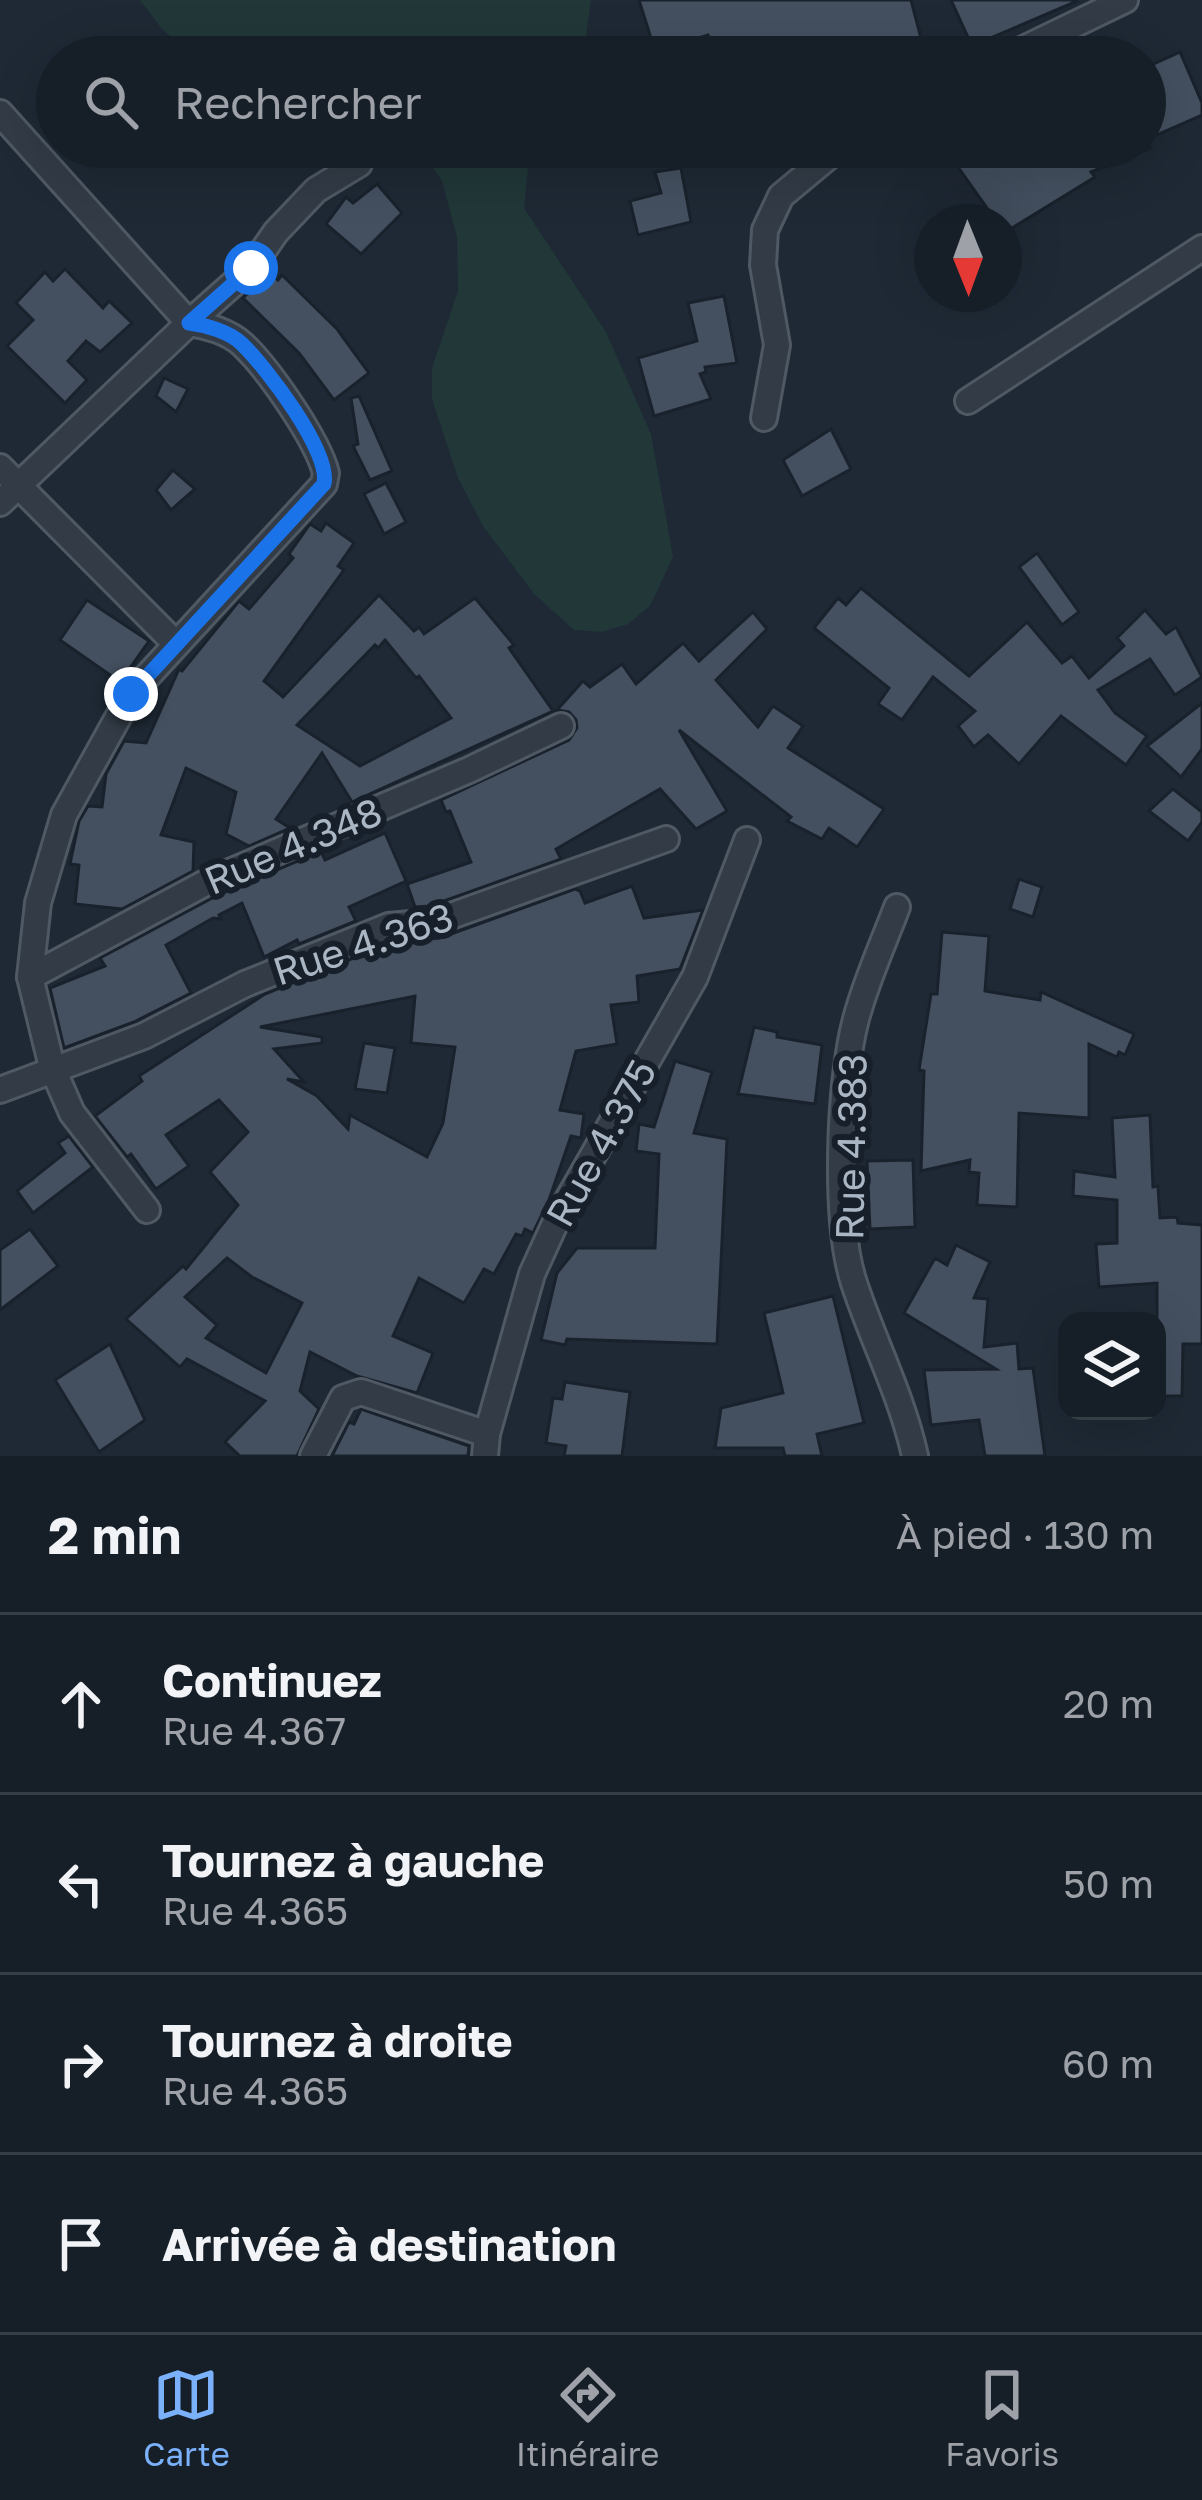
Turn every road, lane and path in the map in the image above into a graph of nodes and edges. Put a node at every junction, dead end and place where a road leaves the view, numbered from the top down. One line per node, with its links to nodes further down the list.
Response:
1 (1125, 0): 2 (street)
2 (1050, 36)
3 (0, 113): 4 (street)
4 (36, 153)
5 (50, 168): 9 (street)
6 (352, 168): 9 (street)
7 (815, 168): 11 (street)
8 (1202, 248): 10 (street)
9 (189, 323): 12 (street); 13 (street)
10 (968, 401)
11 (764, 418)
12 (6, 486): 13 (street)
13 (175, 643): 18 (street)
14 (561, 726): 18 (street, Rue 4.348)
15 (666, 839): 19 (street, Rue 4.363)
16 (747, 840): 22 (street, Rue 4.375)
17 (897, 907): 24 (street, Rue 4.383)
18 (30, 977): 19 (street)
19 (52, 1067): 20 (street, Rue 4.363); 21 (street)
20 (0, 1090)
21 (147, 1210)
22 (486, 1445): 23 (street)
23 (313, 1456)
24 (915, 1456)

